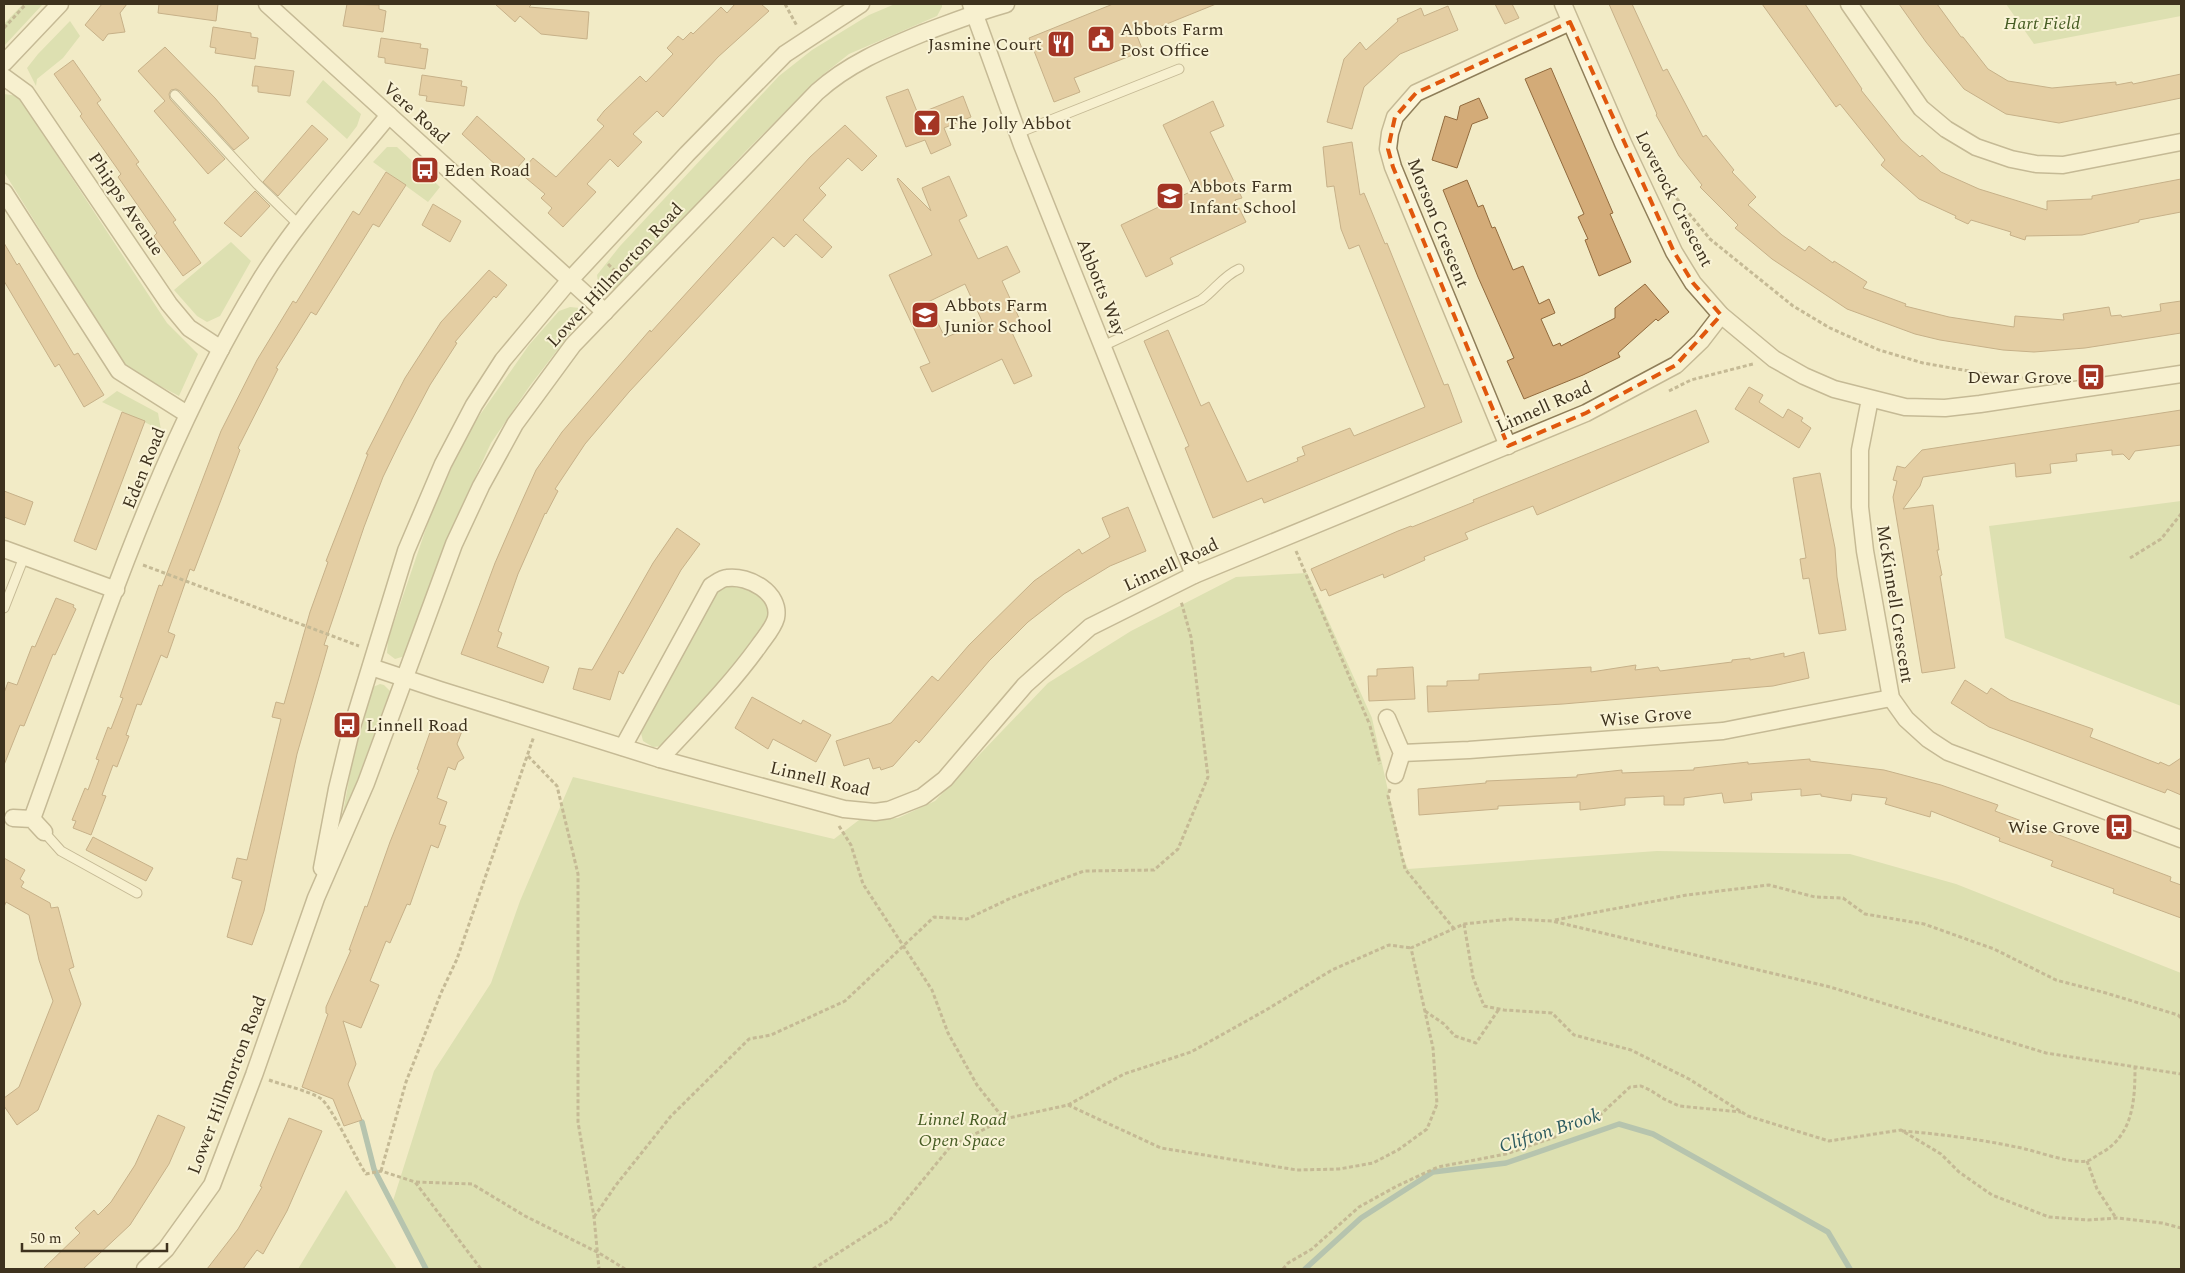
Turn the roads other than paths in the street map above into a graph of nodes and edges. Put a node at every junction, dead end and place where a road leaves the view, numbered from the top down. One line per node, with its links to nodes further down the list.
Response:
1 (60, 4): 9 (street)
2 (267, 4): 13 (street, Vere Road)
3 (861, 4): 19 (street, Lower Hillmorton Road)
4 (1006, 4): 7 (street, Lower Hillmorton Road)
5 (1563, 4): 8 (street, Loverock Crescent)
6 (1849, 4): 15 (street)
7 (972, 8): 14 (street, Abbotts Way); 20 (street, Lower Hillmorton Road)
8 (1570, 22): 21 (street, Loverock Crescent); 27 (street, Morson Crescent)
9 (4, 63)
10 (1178, 69): 14 (lane)
11 (4, 77): 23 (street, Phipps Avenue)
12 (175, 94): 17 (lane)
13 (389, 116): 17 (street, Eden Road); 19 (street, Vere Road)
14 (1020, 139): 22 (street, Abbotts Way)
15 (2181, 142)
16 (4, 192): 26 (street)
17 (300, 226): 23 (street, Eden Road)
18 (1239, 270): 22 (lane)
19 (569, 281): 20 (street, Vere Road); 33 (street, Lower Hillmorton Road)
20 (605, 312): 34 (street, Lower Hillmorton Road)
21 (1721, 315): 25 (street, Loverock Crescent); 27 (street, Linnell Road)
22 (1103, 346): 30 (street, Abbotts Way)
23 (220, 349): 26 (street, Eden Road)
24 (2181, 374): 25 (street, Loverock Crescent)
25 (1870, 399): 35 (street, McKinnell Crescent)
26 (187, 414): 31 (street, Eden Road)
27 (1508, 446): 30 (street, Linnell Road)
28 (4, 549): 29 (street)
29 (24, 557): 31 (street); 32 (lane)
30 (1194, 575): 39 (street, Linnell Road)
31 (116, 590): 42 (street, Eden Road)
32 (4, 608)
33 (374, 659): 34 (street, Linnell Road); 46 (street, Lower Hillmorton Road)
34 (405, 678): 37 (street, Linnell Road); 46 (street, Lower Hillmorton Road)
35 (1891, 698): 38 (street, Wise Grove); 44 (street, McKinnell Crescent)
36 (1387, 718): 38 (street)
37 (624, 747): 39 (street, Linnell Road); 39 (street)
38 (1402, 753): 40 (street)
39 (660, 759)
40 (1387, 776)
41 (13, 818): 42 (street)
42 (32, 819): 43 (street)
43 (44, 832): 45 (lane)
44 (2181, 839)
45 (137, 893)
46 (316, 898): 47 (street, Lower Hillmorton Road)
47 (145, 1269)

